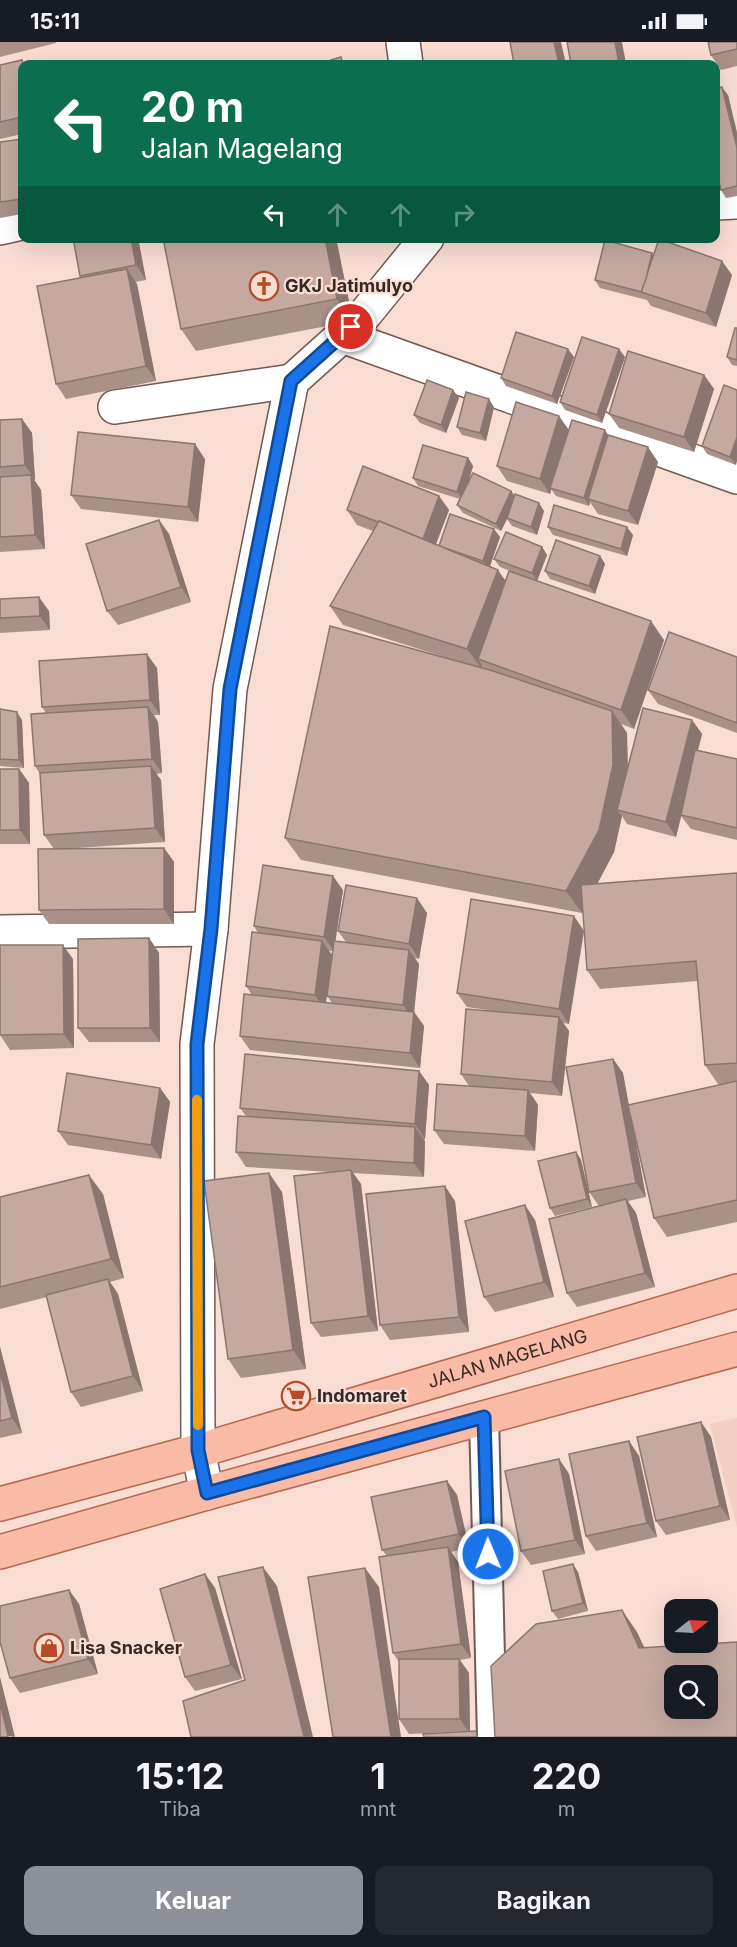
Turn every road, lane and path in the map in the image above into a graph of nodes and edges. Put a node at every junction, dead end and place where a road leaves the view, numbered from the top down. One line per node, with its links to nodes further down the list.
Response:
1 (403, 42): 2 (street)
2 (405, 60)
3 (737, 202): 4 (street)
4 (720, 203)
5 (18, 225): 6 (street)
6 (0, 228)
7 (423, 243): 8 (street)
8 (342, 336): 9 (street); 11 (street)
9 (291, 381): 10 (street); 12 (street)
10 (115, 407)
11 (737, 477)
12 (211, 929): 13 (street); 17 (street)
13 (0, 932)
14 (737, 1291): 17 (main road, JALAN MAGELANG)
15 (737, 1348): 16 (main road)
16 (484, 1417): 18 (main road); 21 (lane)
17 (198, 1450): 18 (street); 19 (main road, JALAN MAGELANG)
18 (207, 1493): 20 (main road)
19 (0, 1504)
20 (0, 1552)
21 (492, 1737)

